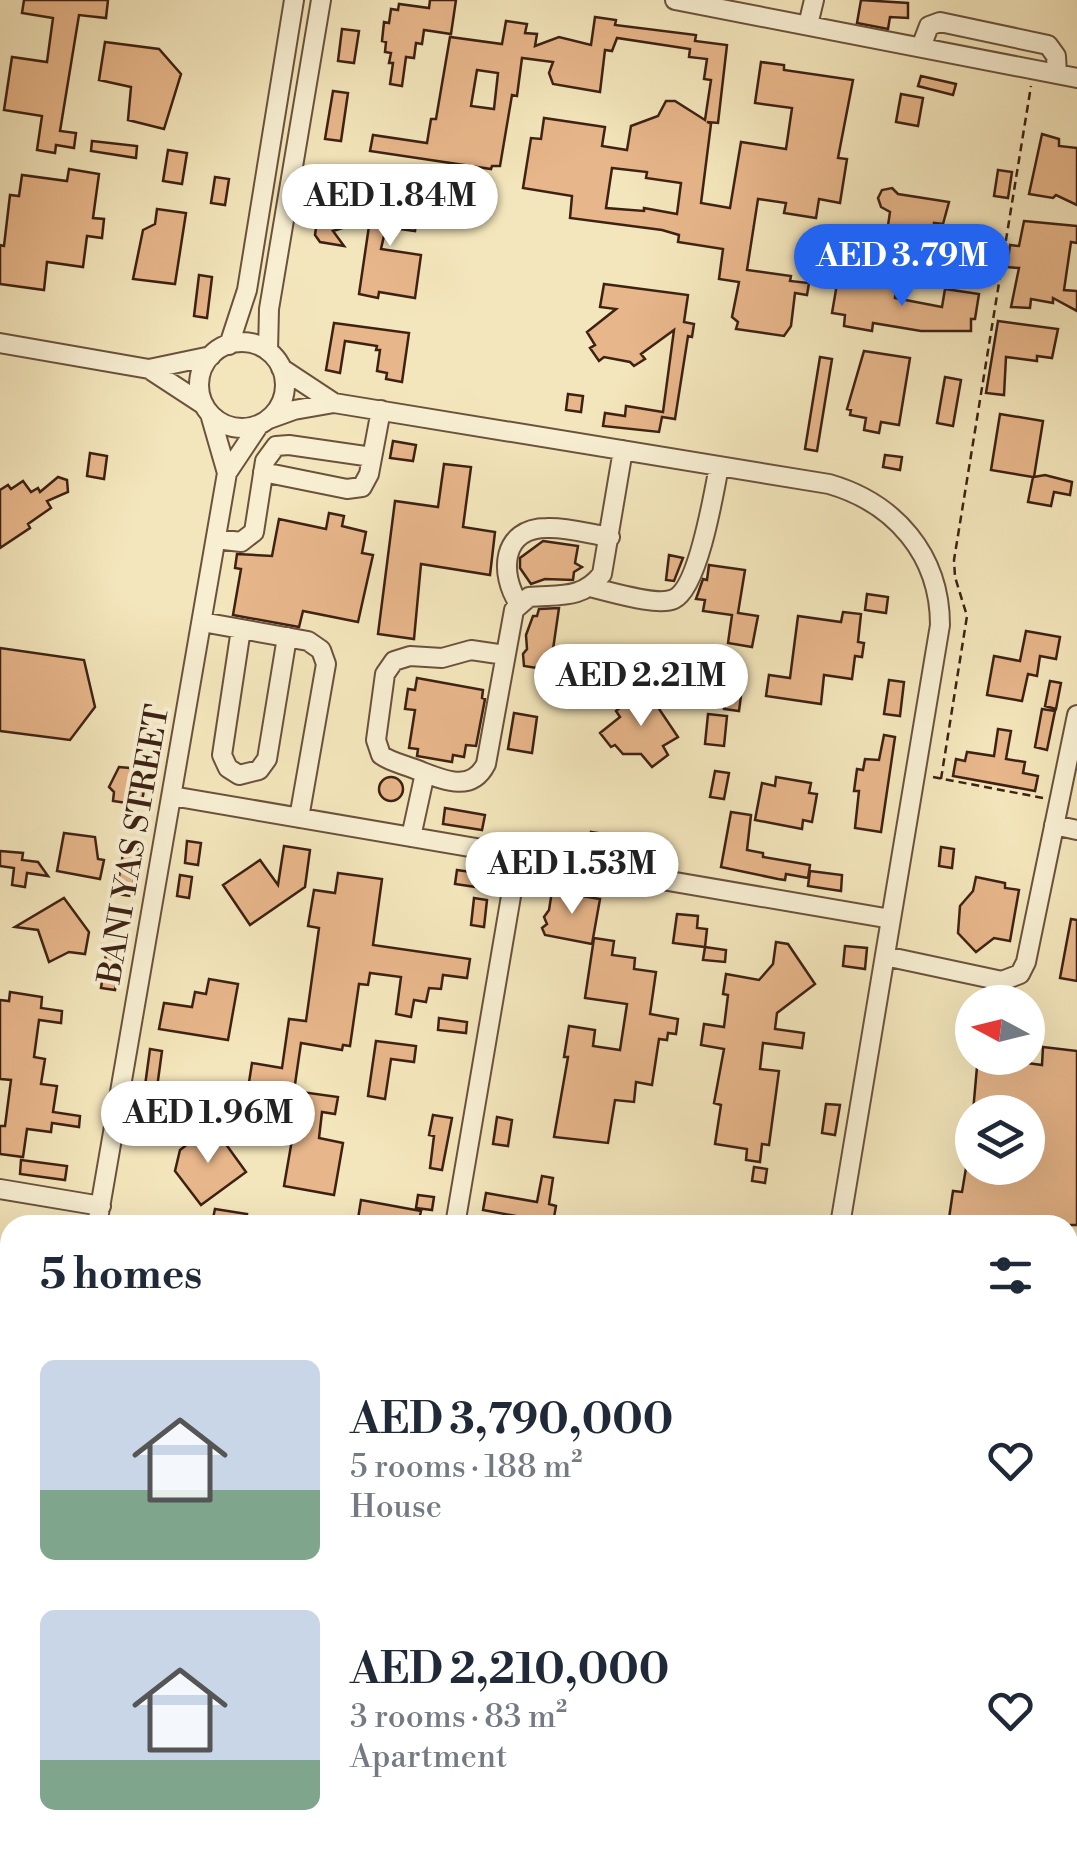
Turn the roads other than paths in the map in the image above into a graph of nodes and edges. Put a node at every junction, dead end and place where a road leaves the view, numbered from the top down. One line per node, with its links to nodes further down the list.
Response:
1 (294, 0): 10 (street)
2 (321, 0): 11 (street)
3 (675, 0): 5 (street)
4 (814, 0): 5 (street)
5 (808, 26): 6 (street)
6 (921, 47): 7 (street); 7 (street)
7 (1057, 74): 8 (street)
8 (1077, 78)
9 (0, 344): 14 (street)
10 (229, 345): 11 (street); 12 (street)
11 (268, 351): 13 (street)
12 (211, 356): 14 (street); 16 (street)
13 (281, 368): 15 (street); 18 (street)
14 (149, 369): 16 (street)
15 (334, 403): 17 (street); 18 (street)
16 (207, 410): 18 (street); 23 (street, BANI YAS STREET)
17 (380, 410): 19 (street); 20 (street)
18 (264, 422): 23 (street, BANI YAS STREET)
19 (623, 450): 21 (street); 24 (street)
20 (372, 457): 22 (street); 22 (street)
21 (719, 466): 26 (street); 40 (street)
22 (263, 472): 25 (street)
23 (228, 473): 25 (street, BANI YAS STREET)
24 (610, 537): 26 (street); 27 (street)
25 (216, 538): 28 (street, BANI YAS STREET)
26 (589, 587): 27 (street)
27 (519, 604): 31 (street)
28 (202, 622): 29 (street); 34 (street, BANI YAS STREET)
29 (242, 629): 30 (street); 30 (street)
30 (287, 637): 35 (street)
31 (506, 655): 33 (street); 33 (street)
32 (1077, 716): 36 (street)
33 (425, 773): 38 (street)
34 (172, 796): 35 (street); 44 (street, BANI YAS STREET)
35 (300, 818): 38 (street)
36 (1054, 826): 37 (street); 41 (street)
37 (1077, 830)
38 (411, 837): 39 (street)
39 (518, 855): 40 (street); 45 (street)
40 (891, 919): 41 (street)
41 (885, 956): 46 (street)
42 (0, 1190): 43 (street)
43 (95, 1215)
44 (99, 1215)
45 (457, 1215)
46 (842, 1215)

